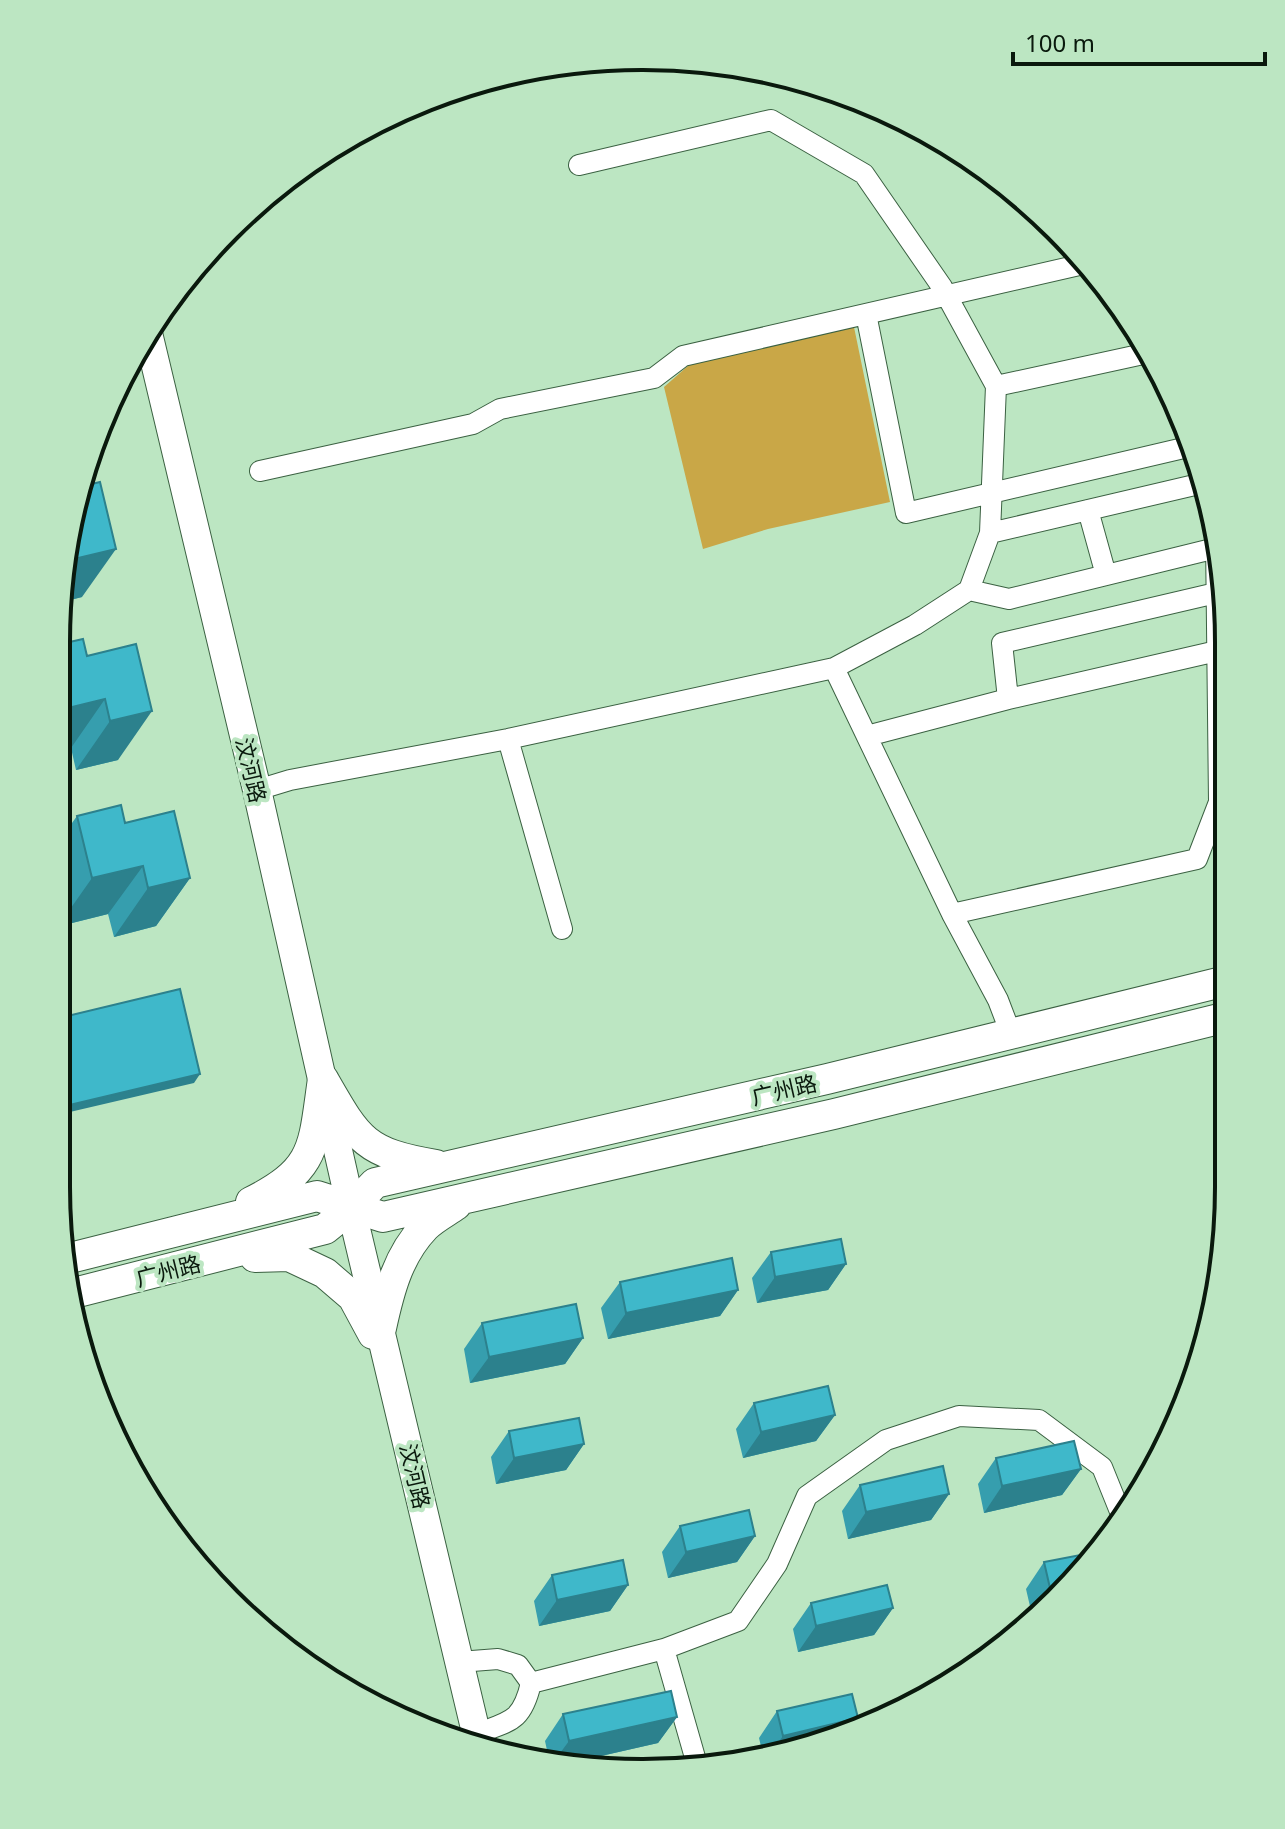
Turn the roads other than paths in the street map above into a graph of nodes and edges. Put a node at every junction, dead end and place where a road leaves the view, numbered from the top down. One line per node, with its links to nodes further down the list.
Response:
1 (579, 165): 3 (street)
2 (1074, 266): 3 (street)
3 (946, 296): 4 (street); 7 (street)
4 (866, 314): 9 (street); 11 (street)
5 (152, 348): 23 (street, 汶河路)
6 (1138, 355): 7 (street)
7 (996, 386): 11 (street)
8 (1181, 449): 11 (street)
9 (260, 471)
10 (1193, 485): 12 (street)
11 (992, 493): 13 (street)
12 (1088, 510): 13 (street); 15 (street)
13 (990, 533): 16 (street)
14 (1206, 546): 15 (street)
15 (1106, 575): 16 (street)
16 (969, 590): 19 (street)
17 (1213, 594): 20 (street)
18 (1215, 651): 20 (street)
19 (834, 668): 21 (street); 22 (street)
20 (1008, 699): 21 (street)
21 (867, 736): 25 (street)
22 (508, 739): 23 (street); 26 (street)
23 (257, 790): 34 (street, 汶河路)
24 (1215, 812): 25 (street)
25 (952, 914): 33 (street)
26 (562, 929)
27 (1215, 970): 29 (main road)
28 (1215, 984): 29 (main road, 广州路)
29 (1171, 994): 33 (main road, 广州路)
30 (1215, 1020): 31 (main road, 广州路)
31 (1184, 1027): 32 (main road); 36 (main road, 广州路)
32 (1215, 1028)
33 (1011, 1034): 35 (main road, 广州路)
34 (323, 1079): 35 (main road); 37 (street, 汶河路); 38 (main road)
35 (446, 1166): 37 (main road, 广州路)
36 (468, 1197): 37 (main road, 广州路); 42 (main road)
37 (351, 1208): 38 (main road, 广州路); 40 (main road, 广州路); 42 (street, 汶河路)
38 (210, 1223): 39 (main road, 广州路)
39 (75, 1257)
40 (213, 1259): 41 (main road, 广州路); 42 (main road)
41 (80, 1292)
42 (377, 1331): 45 (street, 汶河路); 47 (street, 汶河路)
43 (1118, 1506): 44 (street)
44 (664, 1649): 46 (street); 50 (street)
45 (459, 1662): 46 (street); 48 (street, 汶河路)
46 (531, 1683): 49 (street)
47 (472, 1733)
48 (473, 1733)
49 (482, 1736)
50 (695, 1756)

